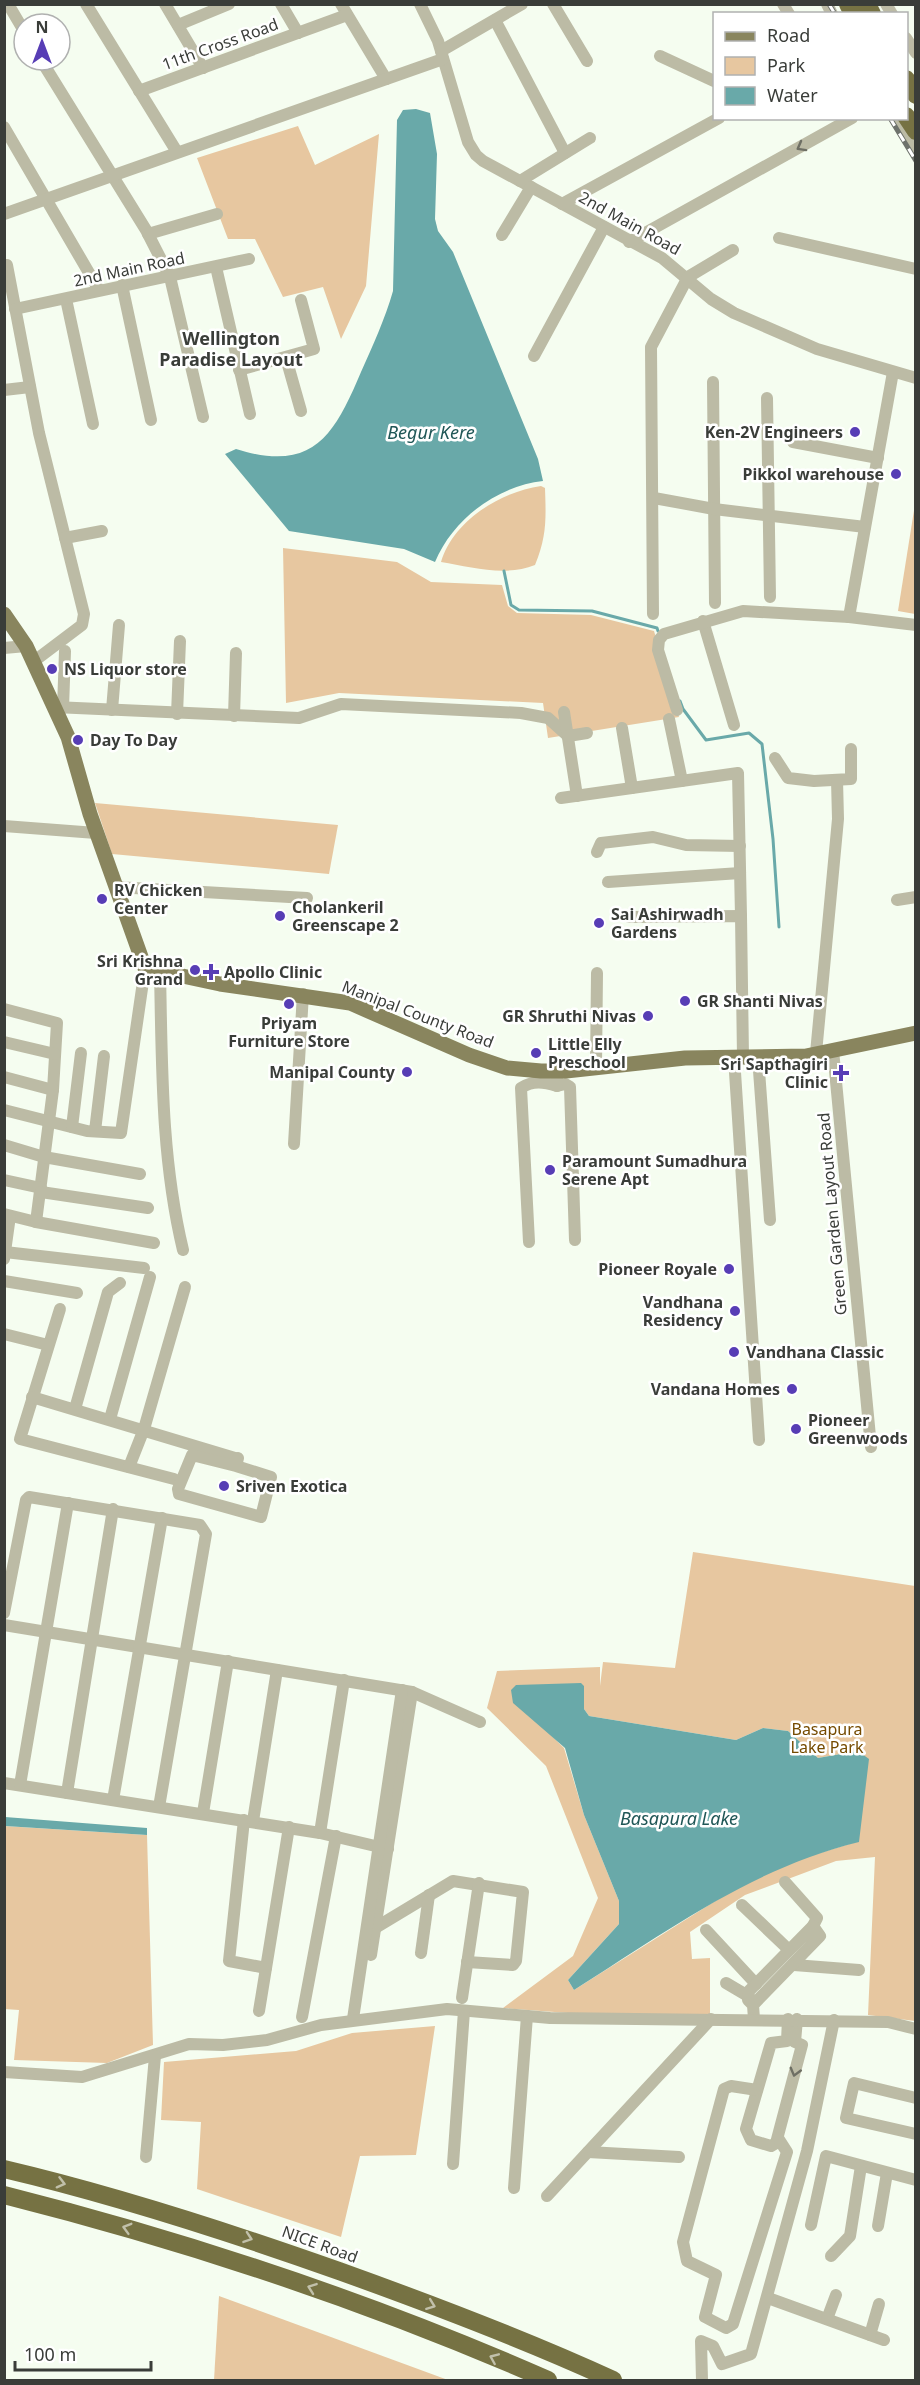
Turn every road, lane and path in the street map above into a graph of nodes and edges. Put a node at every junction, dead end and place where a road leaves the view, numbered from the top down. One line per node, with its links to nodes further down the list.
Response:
1 (86, 4): 19 (street)
2 (165, 4): 10 (street)
3 (281, 4): 11 (street)
4 (420, 4): 12 (street, 2nd Main Road)
5 (522, 4): 9 (street)
6 (553, 4): 14 (street)
7 (225, 5): 10 (street)
8 (344, 10): 11 (street, 11th Cross Road); 17 (street)
9 (498, 13): 12 (street); 27 (street)
10 (178, 25): 15 (street)
11 (298, 33): 15 (street, 11th Cross Road)
12 (442, 55): 17 (street); 29 (street, 2nd Main Road)
13 (660, 56): 18 (street)
14 (587, 61)
15 (203, 68): 19 (street, 11th Cross Road)
16 (48, 72): 28 (street)
17 (386, 79): 26 (street)
18 (713, 81)
19 (139, 91): 26 (street)
20 (715, 120): 31 (street)
21 (848, 120): 38 (street, one-way to 38)
22 (897, 120): 25 (street)
23 (6, 133): 30 (street)
24 (590, 138): 27 (street)
25 (915, 150)
26 (177, 152): 28 (street)
27 (565, 153): 29 (street)
28 (110, 175): 30 (street); 35 (street)
29 (525, 184): 31 (street, 2nd Main Road); 36 (street)
30 (48, 197): 32 (street); 47 (street)
31 (562, 204): 34 (street, 2nd Main Road)
32 (4, 214)
33 (217, 214): 35 (street)
34 (604, 227): 38 (street, 2nd Main Road); 51 (street)
35 (148, 234): 44 (street)
36 (502, 235)
37 (779, 238): 43 (street)
38 (629, 242): 45 (street, 2nd Main Road)
39 (733, 250): 45 (street)
40 (249, 259): 42 (street, 2nd Main Road)
41 (7, 265): 50 (street)
42 (216, 267): 44 (street, 2nd Main Road); 53 (street)
43 (915, 269)
44 (170, 277): 46 (street, 2nd Main Road); 62 (street)
45 (688, 277): 54 (street, 2nd Main Road); 67 (street)
46 (122, 285): 47 (street, 2nd Main Road); 63 (street)
47 (99, 290): 48 (street, 2nd Main Road)
48 (66, 299): 50 (street, 2nd Main Road); 64 (street)
49 (301, 300): 52 (street)
50 (15, 309): 57 (street)
51 (534, 356)
52 (286, 358): 53 (street); 60 (street)
53 (239, 370): 61 (street)
54 (893, 372): 55 (street, 2nd Main Road); 66 (street)
55 (915, 378)
56 (713, 382): 68 (street)
57 (30, 387): 58 (street); 72 (street)
58 (4, 390)
59 (767, 398): 69 (street)
60 (300, 411)
61 (249, 414)
62 (203, 417)
63 (151, 420)
64 (93, 424)
65 (793, 442): 66 (street)
66 (878, 458): 70 (street)
67 (654, 498): 68 (street); 76 (street)
68 (714, 509): 69 (street); 74 (street)
69 (768, 516): 70 (street); 73 (street)
70 (865, 527): 77 (street)
71 (102, 531): 72 (street)
72 (65, 538): 86 (street)
73 (770, 597)
74 (715, 603)
75 (4, 614): 82 (main road)
76 (653, 614)
77 (849, 617): 78 (street); 80 (street)
78 (703, 621): 92 (street); 99 (street)
79 (119, 625): 88 (street)
80 (915, 625)
81 (180, 641): 90 (street)
82 (26, 646): 83 (street); 86 (main road)
83 (4, 648)
84 (65, 651): 87 (street)
85 (236, 653): 91 (street)
86 (33, 662): 87 (main road)
87 (59, 707): 88 (street); 104 (main road)
88 (112, 710): 90 (street)
89 (564, 712): 95 (street)
90 (177, 714): 91 (street)
91 (234, 716): 95 (street)
92 (734, 725)
93 (622, 728): 100 (street)
94 (587, 733): 95 (street)
95 (568, 736): 101 (street)
96 (851, 749): 98 (street)
97 (775, 758): 98 (street)
98 (837, 780): 123 (street)
99 (682, 781): 100 (street); 105 (street)
100 (632, 788): 101 (street)
101 (577, 796): 102 (street)
102 (561, 798)
103 (4, 826): 104 (street)
104 (96, 833): 109 (main road)
105 (740, 846): 106 (street); 107 (street)
106 (597, 852)
107 (740, 873): 108 (street); 113 (street)
108 (608, 882)
109 (116, 887): 111 (street); 115 (main road)
110 (915, 897): 112 (street)
111 (307, 898)
112 (897, 900)
113 (741, 916): 114 (street); 126 (street)
114 (629, 917)
115 (152, 970): 117 (main road, Manipal County Road); 134 (street); 148 (street)
116 (597, 973): 127 (street)
117 (303, 994): 129 (main road, Manipal County Road); 135 (street)
118 (4, 1009): 124 (street)
119 (915, 1033): 121 (main road, Manipal County Road)
120 (4, 1042): 124 (street)
121 (834, 1050): 123 (main road, Manipal County Road); 162 (street, Green Garden Layout Road)
122 (81, 1053): 133 (street)
123 (816, 1053): 126 (main road, Manipal County Road)
124 (55, 1054): 130 (street)
125 (104, 1056): 134 (street)
126 (745, 1057): 127 (main road, Manipal County Road); 143 (street); 161 (street)
127 (597, 1067): 129 (main road, Manipal County Road)
128 (4, 1077): 130 (street)
129 (557, 1079): 145 (street); 146 (street)
130 (53, 1090): 132 (street)
131 (4, 1110): 132 (street)
132 (49, 1122): 133 (street); 137 (street)
133 (72, 1127): 134 (street)
134 (95, 1131)
135 (294, 1144)
136 (4, 1146): 137 (street)
137 (44, 1157): 138 (street); 140 (street)
138 (140, 1174)
139 (4, 1180): 140 (street)
140 (41, 1190): 141 (street); 144 (street)
141 (147, 1208)
142 (7, 1215): 144 (street); 149 (street)
143 (770, 1220)
144 (36, 1222): 147 (street)
145 (575, 1240)
146 (529, 1242)
147 (154, 1243)
148 (183, 1250)
149 (5, 1252): 159 (street)
150 (4, 1281): 153 (street)
151 (120, 1283): 158 (street)
152 (185, 1287): 160 (street)
153 (77, 1293)
154 (60, 1309): 156 (street)
155 (4, 1334): 156 (street)
156 (48, 1345): 157 (street)
157 (32, 1397): 158 (street); 166 (street)
158 (75, 1409): 159 (street)
159 (110, 1419): 160 (street)
160 (144, 1429): 163 (street); 166 (street)
161 (759, 1440)
162 (871, 1447)
163 (217, 1456): 164 (street); 164 (street)
164 (237, 1462): 165 (street)
165 (261, 1466)
166 (129, 1467): 167 (street)
167 (174, 1479)
168 (68, 1503): 169 (street); 171 (street); 173 (street)
169 (113, 1509): 170 (street); 174 (street)
170 (162, 1518): 175 (street); 176 (street)
171 (4, 1612)
172 (4, 1625): 173 (street)
173 (47, 1632): 174 (street); 183 (street)
174 (90, 1639): 175 (street); 184 (street)
175 (139, 1647): 176 (street); 185 (street)
176 (184, 1654): 177 (street); 186 (street)
177 (228, 1661): 178 (street); 187 (street)
178 (277, 1670): 179 (street); 188 (street)
179 (344, 1680): 180 (street); 190 (street)
180 (407, 1691): 181 (street); 192 (street)
181 (480, 1722)
182 (4, 1783): 183 (street)
183 (20, 1785): 184 (street)
184 (67, 1793): 185 (street)
185 (113, 1800): 186 (street)
186 (159, 1807): 187 (street)
187 (203, 1813): 188 (street)
188 (249, 1821): 189 (street); 204 (street)
189 (289, 1827): 190 (street); 204 (street)
190 (320, 1833): 191 (street)
191 (336, 1836): 192 (street); 212 (street)
192 (383, 1848): 198 (street); 213 (street)
193 (784, 1882): 197 (street)
194 (478, 1883): 195 (street); 202 (street); 202 (street)
195 (429, 1895): 198 (street); 201 (street)
196 (741, 1905): 200 (street)
197 (813, 1926): 200 (street); 203 (street)
198 (375, 1928): 213 (street)
199 (706, 1930): 207 (street)
200 (788, 1949): 207 (street)
201 (421, 1953)
202 (467, 1962): 209 (street)
203 (794, 1965): 205 (street); 208 (street)
204 (266, 1968): 210 (street)
205 (859, 1970)
206 (726, 1983): 208 (street)
207 (756, 1984): 208 (street)
208 (750, 2001): 215 (street)
209 (463, 2005): 211 (street); 213 (street); 229 (street)
210 (259, 2011)
211 (527, 2016): 214 (street); 234 (street)
212 (302, 2017)
213 (357, 2018): 220 (street)
214 (711, 2019): 215 (street); 226 (street)
215 (754, 2019): 216 (street)
216 (792, 2019): 217 (street); 219 (street)
217 (834, 2020): 218 (street); 241 (street)
218 (915, 2029)
219 (791, 2041): 222 (street); 225 (street, one-way to 225)
220 (155, 2056): 221 (street); 227 (street)
221 (4, 2072)
222 (757, 2090): 225 (street); 225 (street)
223 (915, 2098): 224 (street)
224 (915, 2134)
225 (778, 2138)
226 (588, 2152): 228 (street); 236 (street)
227 (147, 2157)
228 (679, 2157)
229 (453, 2164)
230 (861, 2166): 232 (street); 237 (street); 239 (street)
231 (4, 2169): 247 (highway, NICE Road, one-way to 247)
232 (887, 2173): 233 (street); 238 (street)
233 (915, 2180)
234 (514, 2188)
235 (4, 2195): 246 (highway, one-way to 235)
236 (547, 2196)
237 (811, 2225)
238 (878, 2226)
239 (831, 2256)
240 (836, 2295): 243 (street)
241 (768, 2298): 243 (street); 248 (street)
242 (879, 2304): 244 (street)
243 (827, 2319): 244 (street)
244 (870, 2335): 245 (street)
245 (884, 2340)
246 (548, 2380)
247 (613, 2380)
248 (702, 2380)

